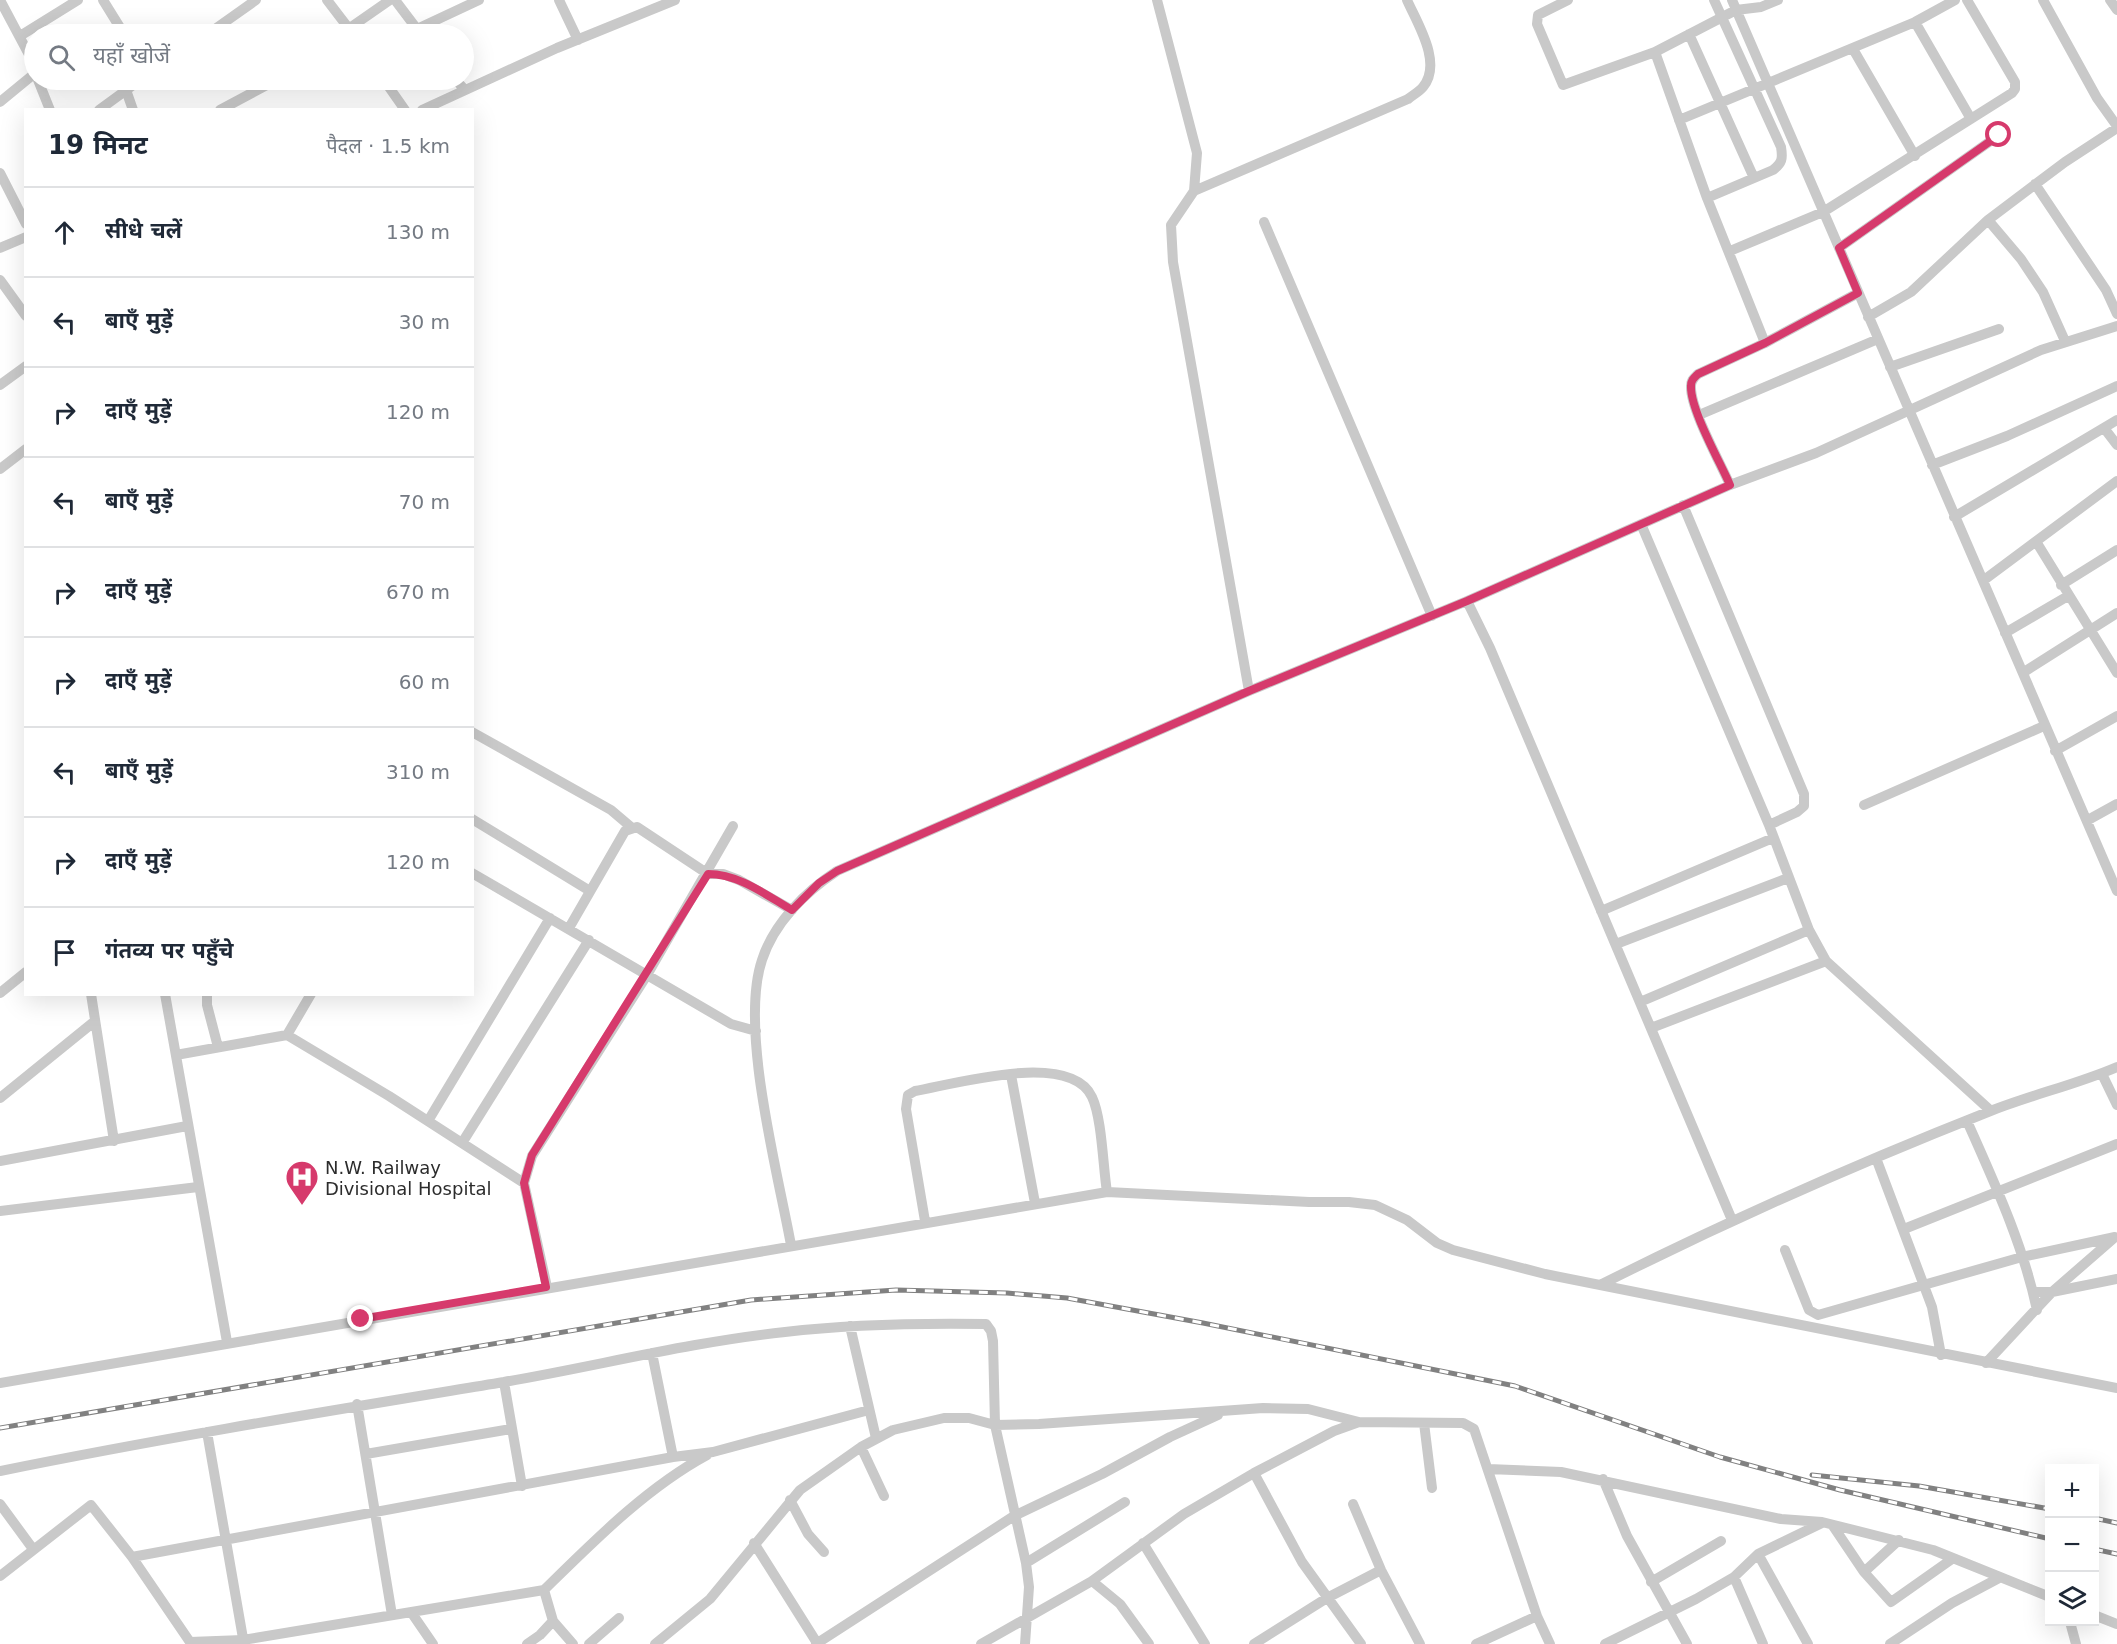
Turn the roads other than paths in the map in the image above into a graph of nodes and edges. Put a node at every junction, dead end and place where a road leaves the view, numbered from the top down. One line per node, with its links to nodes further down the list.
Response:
1 (0, 0): 33 (street)
2 (78, 0): 24 (street)
3 (103, 0): 25 (street)
4 (256, 0): 26 (street)
5 (327, 0): 27 (street)
6 (390, 0): 28 (street)
7 (394, 0): 29 (street)
8 (479, 0): 30 (street)
9 (559, 0): 34 (street)
10 (675, 0): 34 (street)
11 (1157, 0): 63 (street)
12 (1407, 0): 63 (street)
13 (1568, 0): 37 (street)
14 (1714, 0): 22 (street)
15 (1778, 0): 20 (street)
16 (1955, 0): 23 (street)
17 (1967, 0): 55 (street)
18 (2043, 0): 57 (street)
19 (2110, 0): 21 (street)
20 (1734, 5): 22 (street); 39 (street)
21 (2117, 10)
22 (1722, 17): 32 (street); 46 (street)
23 (1915, 22): 36 (street); 55 (street)
24 (39, 24)
25 (118, 24)
26 (222, 24)
27 (342, 24)
28 (359, 24)
29 (413, 24)
30 (434, 24)
31 (24, 34): 33 (street)
32 (1689, 34): 37 (street); 48 (street)
33 (20, 36): 35 (street)
34 (578, 40): 40 (street)
35 (24, 44)
36 (1852, 49): 39 (street); 59 (street)
37 (1655, 52): 56 (street)
38 (24, 82): 47 (street)
39 (1767, 84): 46 (street); 65 (street)
40 (474, 86)
41 (42, 90): 49 (street)
42 (126, 90): 50 (street); 51 (street)
43 (257, 90): 52 (street)
44 (391, 90): 53 (street)
45 (465, 90): 54 (street)
46 (1753, 90): 48 (street); 61 (street)
47 (0, 102)
48 (1720, 103): 56 (street); 61 (street)
49 (49, 108)
50 (102, 108)
51 (132, 108)
52 (224, 108)
53 (404, 108)
54 (426, 108)
55 (1971, 119): 59 (street)
56 (1679, 120): 64 (street)
57 (2117, 127): 62 (street)
58 (1999, 135): 71 (street)
59 (1915, 156): 65 (street)
60 (0, 173): 66 (street)
61 (1754, 178): 64 (street)
62 (2035, 184): 67 (street); 76 (street)
63 (1194, 191): 113 (street)
64 (1707, 198): 72 (street)
65 (1823, 212): 71 (street); 72 (street)
66 (24, 220)
67 (1988, 220): 77 (street); 81 (street)
68 (1264, 222): 107 (street)
69 (24, 238): 70 (street)
70 (0, 248)
71 (1839, 248): 74 (street)
72 (1730, 251): 82 (street)
73 (0, 280): 75 (street)
74 (1858, 293): 77 (street); 82 (street)
75 (24, 313)
76 (2117, 314)
77 (1868, 317): 80 (street)
78 (2117, 326): 81 (street)
79 (1999, 328): 84 (street)
80 (1878, 339): 84 (street); 88 (street)
81 (2065, 341): 87 (street)
82 (1765, 343): 88 (street)
83 (24, 367): 85 (street)
84 (1890, 367): 87 (street)
85 (0, 385)
86 (2117, 386): 93 (street)
87 (1911, 411): 93 (street); 96 (street)
88 (1699, 415): 96 (street)
89 (2117, 420): 90 (street)
90 (2104, 428): 91 (street); 98 (street)
91 (2117, 445)
92 (24, 450): 94 (street)
93 (1932, 465): 98 (street)
94 (0, 469)
95 (2117, 481): 100 (street)
96 (1730, 485): 97 (street)
97 (1683, 505): 99 (street); 122 (street)
98 (1954, 517): 102 (street)
99 (1641, 524): 105 (street); 122 (street)
100 (2037, 543): 102 (street); 103 (street)
101 (2117, 550): 103 (street)
102 (1984, 580): 109 (street)
103 (2061, 585): 104 (street)
104 (2068, 596): 108 (street); 109 (street)
105 (1467, 601): 107 (street); 134 (street)
106 (2117, 613): 108 (street)
107 (1432, 616): 113 (street)
108 (2089, 631): 110 (street); 111 (street)
109 (2005, 633): 111 (street)
110 (2112, 657): 112 (street)
111 (2024, 672): 115 (street)
112 (2117, 673)
113 (1249, 691): 133 (street)
114 (2117, 716): 117 (street)
115 (2044, 726): 117 (street); 119 (street)
116 (474, 733): 124 (street)
117 (2055, 751): 121 (street)
118 (2117, 804): 121 (street)
119 (1864, 805)
120 (474, 820): 131 (street)
121 (2088, 820): 127 (street)
122 (1769, 825): 125 (street)
123 (733, 826): 129 (street)
124 (631, 827): 129 (street); 131 (street)
125 (1773, 838): 130 (street); 134 (street)
126 (2117, 857): 127 (street)
127 (2106, 863): 132 (street)
128 (474, 874): 135 (street)
129 (708, 874): 133 (street); 142 (street)
130 (1788, 878): 137 (street); 139 (street)
131 (590, 891): 136 (street)
132 (2117, 891)
133 (792, 910): 151 (street)
134 (1601, 911): 139 (street)
135 (550, 918): 136 (street); 162 (street)
136 (569, 928): 138 (street)
137 (1809, 930): 140 (street); 148 (street)
138 (589, 940): 142 (street); 165 (street)
139 (1616, 944): 148 (street)
140 (1826, 961): 150 (street); 160 (street)
141 (24, 974): 143 (street)
142 (647, 975): 151 (street); 169 (street)
143 (0, 992)
144 (91, 996): 149 (street)
145 (165, 996): 154 (street)
146 (207, 996): 153 (street)
147 (310, 996): 152 (street)
148 (1640, 1002): 150 (street)
149 (95, 1021): 158 (street); 164 (street)
150 (1651, 1028): 175 (street)
151 (756, 1031): 179 (street)
152 (286, 1035): 153 (street); 162 (street)
153 (218, 1047): 154 (street)
154 (176, 1055): 163 (street)
155 (2117, 1068): 156 (street)
156 (2102, 1074): 159 (street); 160 (street)
157 (1011, 1075): 171 (street); 173 (street); 176 (street)
158 (0, 1098)
159 (2117, 1105)
160 (1991, 1111): 161 (street)
161 (1967, 1120): 167 (street); 172 (street)
162 (428, 1121): 165 (street)
163 (187, 1126): 164 (street); 170 (street)
164 (114, 1141): 168 (street)
165 (462, 1143): 169 (street)
166 (2117, 1144): 172 (street)
167 (1876, 1158): 175 (street); 177 (street)
168 (0, 1161)
169 (524, 1183): 185 (street)
170 (198, 1187): 174 (street); 190 (street)
171 (1107, 1192): 173 (street); 184 (street)
172 (1999, 1192): 177 (street); 181 (street)
173 (1035, 1203): 176 (street)
174 (0, 1211)
175 (1732, 1220): 184 (street)
176 (925, 1221): 179 (street)
177 (1904, 1229): 183 (street)
178 (2116, 1236): 181 (street); 187 (street)
179 (791, 1245): 185 (street)
180 (1785, 1250): 183 (street)
181 (2022, 1257): 183 (street); 186 (street)
182 (2117, 1279): 187 (street)
183 (1923, 1283): 192 (street)
184 (1602, 1284): 192 (street)
185 (546, 1287): 190 (street)
186 (2033, 1292): 187 (street); 188 (street)
187 (2052, 1292): 188 (street)
188 (2037, 1310): 193 (street)
189 (850, 1326): 191 (street); 198 (street); 202 (street)
190 (227, 1342): 195 (street)
191 (652, 1353): 194 (street); 209 (street)
192 (1941, 1355): 193 (street)
193 (1986, 1363): 196 (street)
194 (504, 1382): 197 (street); 203 (street)
195 (0, 1383)
196 (2117, 1388)
197 (357, 1404): 204 (street); 208 (street)
198 (869, 1410): 205 (street); 207 (street)
199 (1227, 1412): 200 (street); 202 (street); 222 (street)
200 (1359, 1422): 201 (street); 212 (street)
201 (1424, 1423): 210 (street); 215 (street)
202 (995, 1425): 205 (street); 222 (street)
203 (511, 1429): 208 (street); 214 (street)
204 (207, 1432): 211 (street); 224 (street)
205 (876, 1438): 206 (street)
206 (861, 1447): 216 (street); 217 (street)
207 (713, 1452): 209 (street); 242 (street)
208 (366, 1454): 221 (street)
209 (673, 1457): 214 (street)
210 (1488, 1469): 213 (street); 248 (street)
211 (0, 1471)
212 (1254, 1473): 228 (street); 244 (street)
213 (1603, 1479): 223 (street); 241 (street)
214 (522, 1486): 221 (street)
215 (1432, 1488)
216 (884, 1496)
217 (790, 1500): 227 (street); 230 (street)
218 (1125, 1502): 234 (street)
219 (0, 1504): 229 (street)
220 (1353, 1504): 235 (street)
221 (375, 1514): 224 (street); 247 (street)
222 (1014, 1516): 234 (street); 255 (street)
223 (1827, 1524): 225 (street); 231 (street); 236 (street)
224 (226, 1538): 232 (street); 256 (street)
225 (1899, 1540): 233 (street); 236 (street)
226 (1720, 1541): 241 (street)
227 (754, 1543): 262 (street); 263 (street)
228 (1143, 1543): 240 (street); 267 (street)
229 (33, 1549): 232 (street); 237 (street)
230 (824, 1552)
231 (1758, 1554): 238 (street); 275 (street)
232 (132, 1557): 256 (street)
233 (1952, 1559): 236 (street); 239 (street)
234 (1026, 1563): 249 (street)
235 (1381, 1570): 244 (street); 269 (street)
236 (1864, 1572)
237 (0, 1576)
238 (1734, 1577): 246 (street); 274 (street)
239 (1999, 1578): 243 (street); 276 (street)
240 (1092, 1581): 249 (street); 266 (street)
241 (1651, 1582): 246 (street)
242 (544, 1590): 245 (street); 252 (street)
243 (2045, 1596)
244 (1327, 1598): 257 (street); 268 (street)
245 (411, 1612): 247 (street); 258 (street)
246 (1670, 1612): 272 (street); 273 (street)
247 (392, 1615): 256 (street)
248 (1537, 1616): 270 (street); 271 (street)
249 (1026, 1617): 264 (street); 265 (street)
250 (2099, 1617): 253 (street)
251 (619, 1618): 261 (street)
252 (553, 1621): 259 (street); 260 (street)
253 (2117, 1624)
254 (2071, 1626): 277 (street)
255 (834, 1639): 263 (street)
256 (244, 1642)
257 (1256, 1643)
258 (433, 1644)
259 (527, 1644)
260 (573, 1644)
261 (589, 1644)
262 (655, 1644)
263 (817, 1644)
264 (981, 1644)
265 (1025, 1644)
266 (1149, 1644)
267 (1205, 1644)
268 (1361, 1644)
269 (1420, 1644)
270 (1476, 1644)
271 (1550, 1644)
272 (1605, 1644)
273 (1687, 1644)
274 (1763, 1644)
275 (1808, 1644)
276 (1890, 1644)
277 (2076, 1644)

